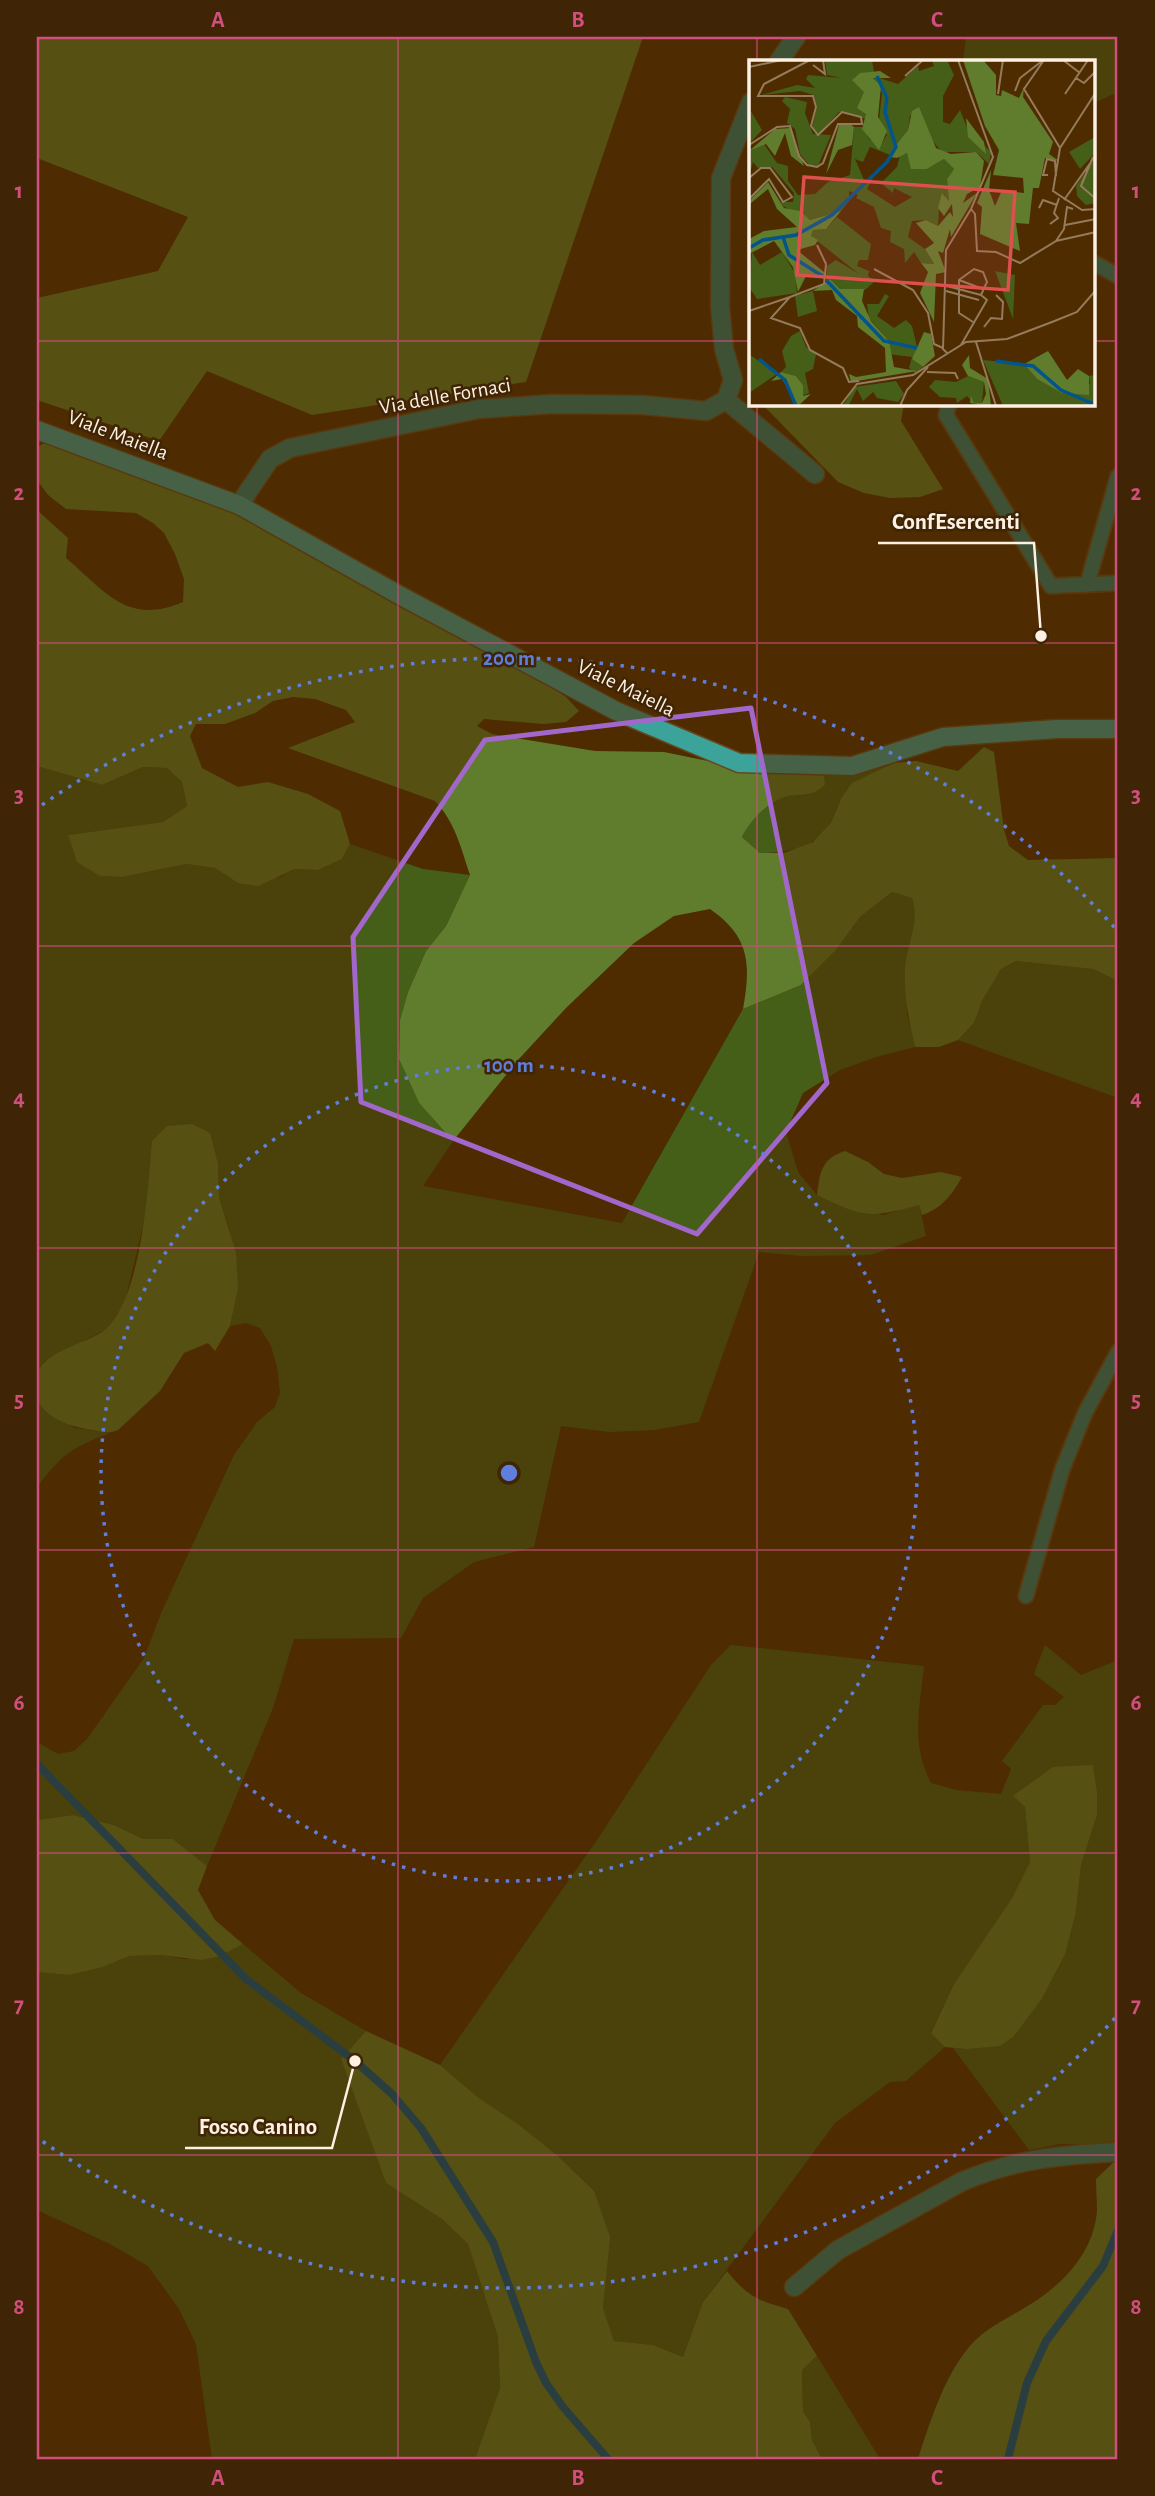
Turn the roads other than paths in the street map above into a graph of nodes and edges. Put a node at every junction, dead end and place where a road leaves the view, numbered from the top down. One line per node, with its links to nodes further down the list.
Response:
1 (796, 37): 2 (street)
2 (780, 60)
3 (749, 107): 6 (street)
4 (1096, 264): 5 (lane)
5 (1118, 276)
6 (726, 400): 9 (street); 11 (street, Via delle Fornaci)
7 (948, 406): 13 (lane)
8 (37, 430): 11 (main road, Viale Maiella)
9 (815, 474)
10 (1118, 476): 13 (lane)
11 (239, 505): 14 (main road, Viale Maiella)
12 (1118, 583): 13 (lane)
13 (1087, 585)
14 (1118, 729)
15 (1118, 1352): 16 (lane)
16 (1026, 1596)
17 (1118, 2152): 18 (street)
18 (794, 2287)

